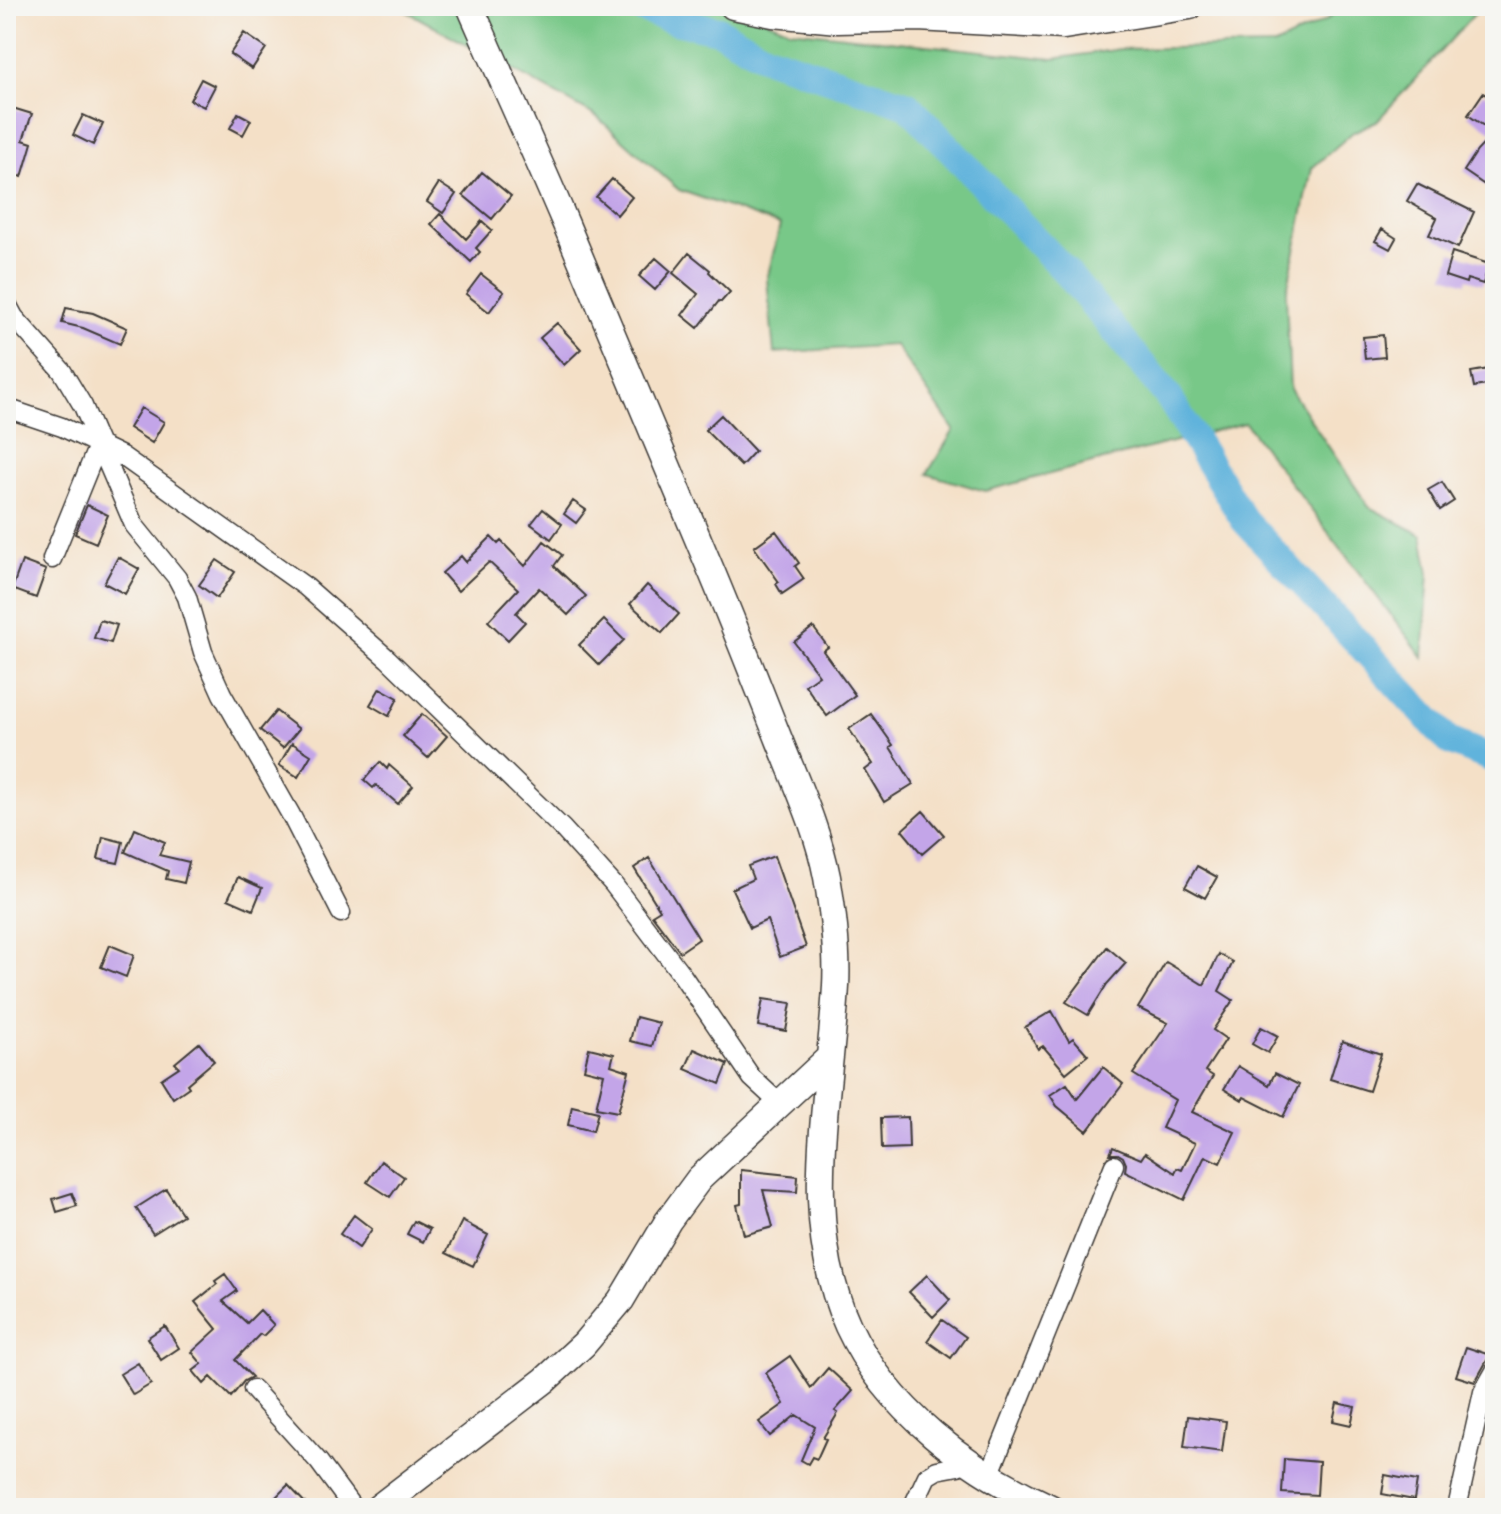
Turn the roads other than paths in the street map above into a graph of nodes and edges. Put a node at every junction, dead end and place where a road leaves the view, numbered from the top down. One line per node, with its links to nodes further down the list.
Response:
1 (470, 6): 9 (main road)
2 (733, 6): 3 (main road)
3 (1190, 6)
4 (6, 302): 6 (street)
5 (6, 408): 6 (street)
6 (99, 443): 7 (street); 8 (street); 10 (street)
7 (52, 559)
8 (341, 913)
9 (830, 1057): 10 (main road); 14 (main road)
10 (779, 1103): 17 (main road)
11 (1114, 1165): 15 (street)
12 (1495, 1371): 20 (street)
13 (253, 1389): 16 (street)
14 (963, 1458): 15 (main road); 18 (street)
15 (989, 1476): 19 (main road)
16 (353, 1508)
17 (378, 1508)
18 (912, 1508)
19 (1051, 1508)
20 (1457, 1508)

